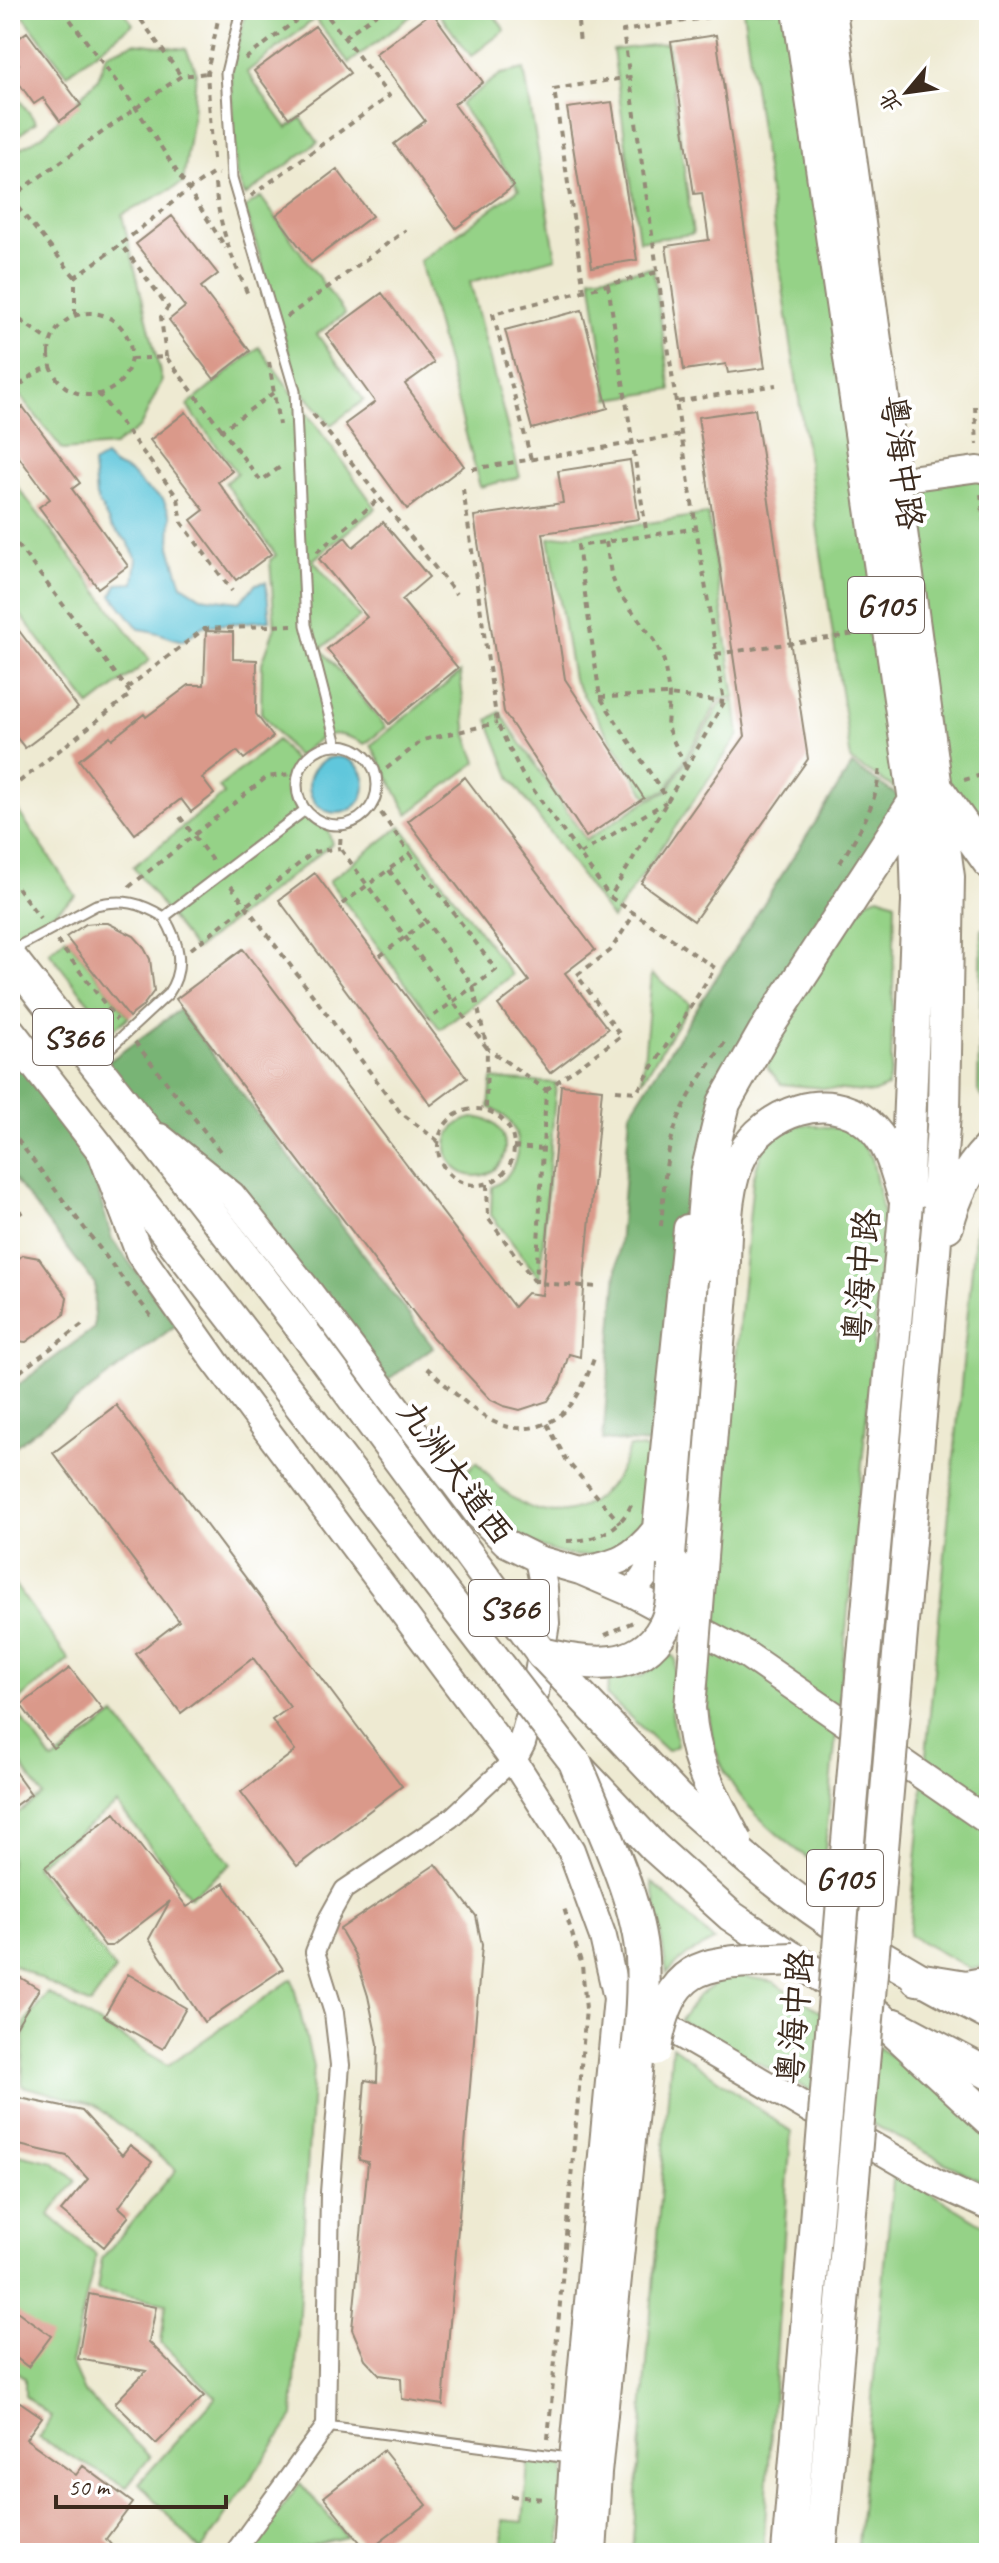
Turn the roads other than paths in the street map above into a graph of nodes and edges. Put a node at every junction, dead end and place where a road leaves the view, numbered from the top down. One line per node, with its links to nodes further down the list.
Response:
1 (241, 10): 6 (lane)
2 (799, 10): 7 (highway, 粤海中路 / G105)
3 (830, 10): 5 (highway, 粤海中路 / G105)
4 (989, 472): 5 (street)
5 (896, 480): 7 (highway, 粤海中路 / G105)
6 (337, 745): 8 (lane); 8 (lane)
7 (926, 794): 9 (highway); 14 (highway); 18 (highway, 粤海中路 / G105); 19 (highway, 粤海中路 / G105)
8 (305, 810): 10 (lane)
9 (989, 862)
10 (164, 917): 11 (lane); 13 (lane)
11 (10, 954): 13 (main road, 九洲大道西 / S366)
12 (10, 1032): 16 (main road, S366)
13 (94, 1063): 15 (main road, 九洲大道西 / S366)
14 (724, 1103): 20 (main road); 24 (highway, bridge)
15 (137, 1117): 21 (main road); 24 (main road, 九洲大道西 / S366, bridge)
16 (97, 1144): 25 (main road); 26 (main road, S366, bridge)
17 (989, 1148): 19 (highway)
18 (906, 1204): 28 (main road, bridge); 45 (highway, 粤海中路 / G105, bridge)
19 (932, 1280): 46 (highway, 粤海中路 / G105, bridge)
20 (656, 1529): 22 (main road); 23 (main road)
21 (538, 1559): 22 (main road); 25 (main road)
22 (580, 1571): 23 (main road)
23 (629, 1592): 27 (main road)
24 (542, 1654): 28 (main road, 九洲大道西 / S366, bridge)
25 (513, 1760): 32 (main road); 39 (street)
26 (576, 1764): 29 (main road, bridge); 35 (highway, bridge)
27 (989, 1822)
28 (745, 1857): 30 (main road, 九洲大道西 / S366, bridge)
29 (794, 1959): 33 (main road, bridge); 35 (highway, bridge)
30 (917, 1979): 31 (highway); 34 (main road, 九洲大道西 / S366)
31 (989, 1983)
32 (617, 1998): 38 (main road); 40 (main road)
33 (877, 2015): 36 (main road); 37 (highway)
34 (989, 2015)
35 (646, 2052): 43 (highway); 44 (highway)
36 (989, 2074)
37 (989, 2119)
38 (989, 2207)
39 (326, 2426): 40 (lane); 41 (street)
40 (560, 2457): 42 (main road)
41 (234, 2553)
42 (567, 2553)
43 (590, 2553)
44 (608, 2553)
45 (788, 2553)
46 (820, 2553)

